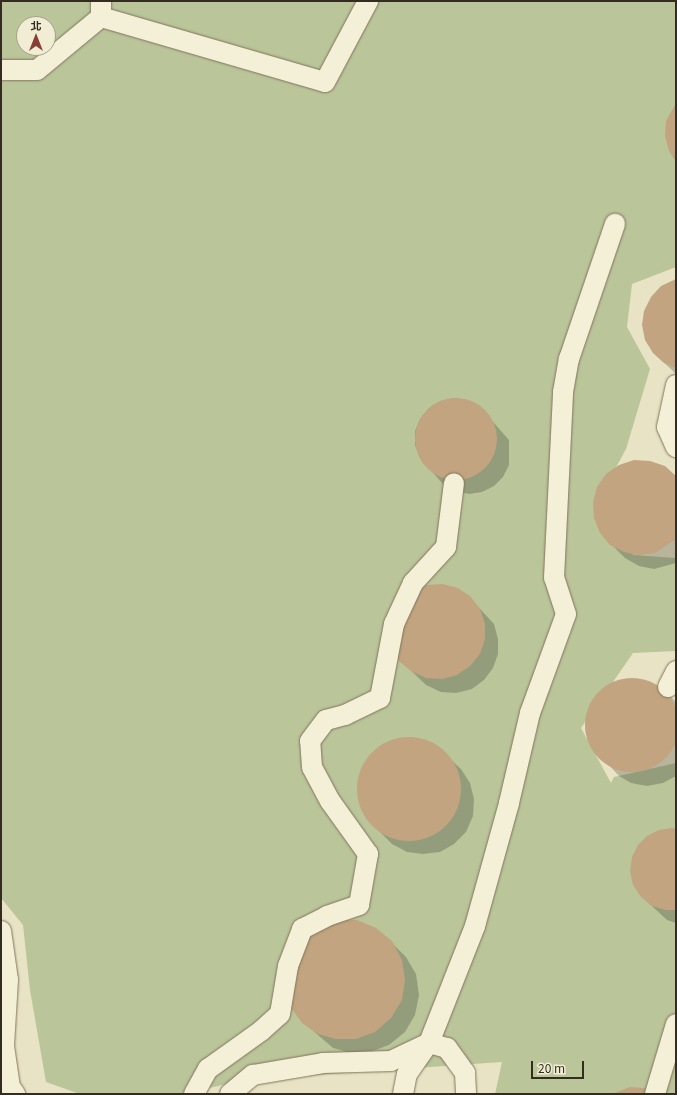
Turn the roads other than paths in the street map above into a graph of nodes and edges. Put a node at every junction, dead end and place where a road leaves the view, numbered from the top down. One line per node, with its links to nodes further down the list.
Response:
1 (368, 1): 2 (lane)
2 (101, 9): 3 (lane)
3 (1, 70)
4 (615, 224): 10 (lane)
5 (676, 385): 6 (lane)
6 (676, 447)
7 (454, 483): 12 (lane)
8 (1, 931): 11 (lane)
9 (676, 1024): 16 (lane)
10 (429, 1044): 13 (lane); 14 (lane); 15 (lane)
11 (15, 1094)
12 (194, 1094)
13 (230, 1094)
14 (403, 1094)
15 (466, 1094)
16 (655, 1094)

